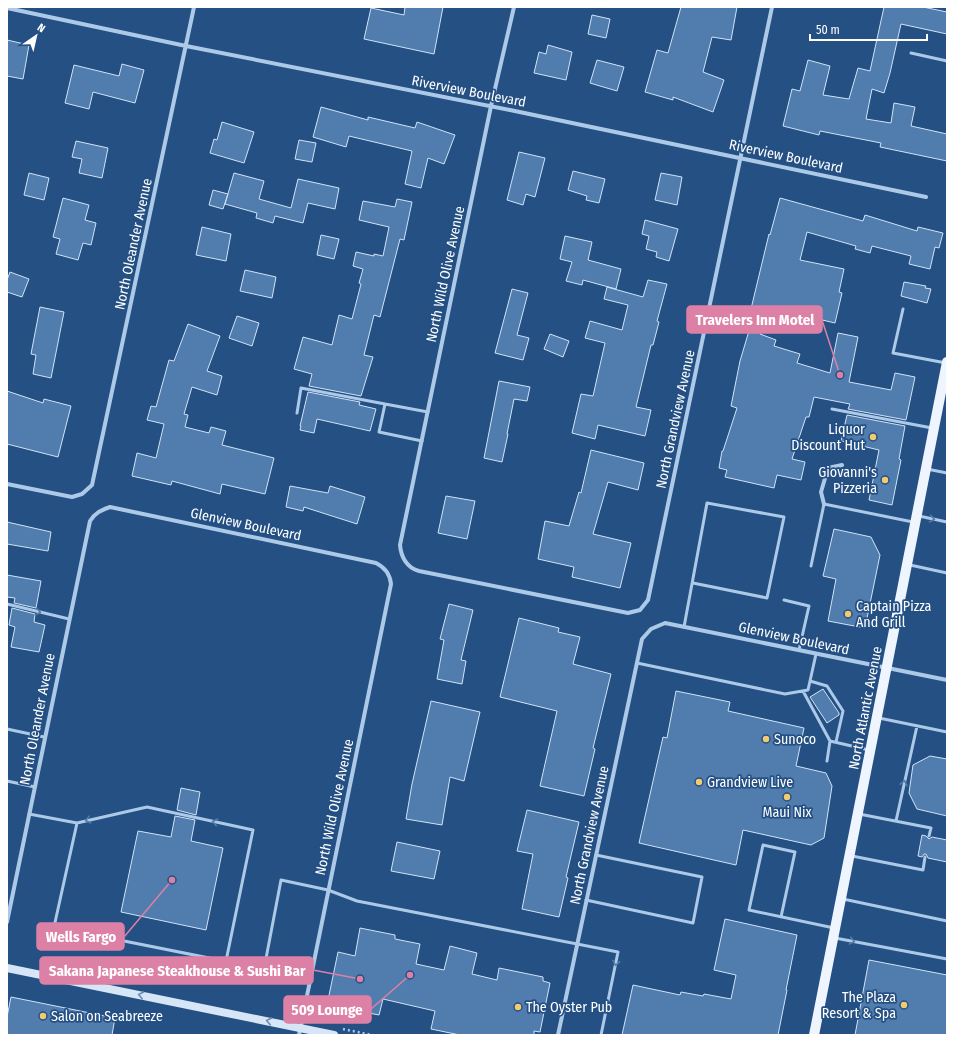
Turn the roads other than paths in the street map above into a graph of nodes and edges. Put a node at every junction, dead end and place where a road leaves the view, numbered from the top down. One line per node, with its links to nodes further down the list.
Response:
1 (194, 7): 5 (street, North Oleander Avenue)
2 (514, 7): 8 (street, North Wild Olive Avenue)
3 (772, 7): 9 (street, North Grandview Avenue)
4 (7, 8): 5 (street, Riverview Boulevard)
5 (186, 46): 8 (street, Riverview Boulevard); 23 (street, North Oleander Avenue)
6 (911, 53): 7 (lane)
7 (947, 61)
8 (491, 106): 9 (street, Riverview Boulevard); 16 (street, North Wild Olive Avenue)
9 (741, 158): 10 (street, Riverview Boulevard); 28 (street, North Grandview Avenue)
10 (926, 197)
11 (903, 309): 12 (lane)
12 (947, 362): 13 (main road, North Atlantic Avenue)
13 (945, 388): 18 (main road, North Atlantic Avenue)
14 (385, 404): 16 (lane); 17 (lane); 19 (lane)
15 (832, 409): 18 (lane)
16 (428, 412): 19 (street, North Wild Olive Avenue)
17 (297, 413)
18 (934, 428): 21 (main road, North Atlantic Avenue)
19 (422, 441): 28 (street, North Wild Olive Avenue)
20 (842, 465): 24 (street)
21 (926, 469): 22 (lane); 25 (main road, North Atlantic Avenue)
22 (947, 473)
23 (7, 484)
24 (824, 504): 25 (lane); 30 (lane)
25 (916, 519): 27 (lane, one-way to 27); 29 (main road, North Atlantic Avenue)
26 (90, 521): 33 (street, Glenview Boulevard); 36 (street, North Oleander Avenue)
27 (947, 522)
28 (400, 546)
29 (907, 565): 31 (lane); 42 (main road, North Atlantic Avenue)
30 (811, 566)
31 (947, 572)
32 (693, 583): 32 (lane); 37 (lane)
33 (391, 584): 65 (street, North Wild Olive Avenue)
34 (784, 600): 39 (lane)
35 (7, 604): 36 (lane, one-way to 36)
36 (68, 619): 50 (street, North Oleander Avenue)
37 (684, 627): 38 (street, Glenview Boulevard); 39 (street, Glenview Boulevard)
38 (642, 639): 41 (street, North Grandview Avenue)
39 (799, 650): 40 (street, Glenview Boulevard)
40 (816, 654): 42 (street, Glenview Boulevard); 44 (lane)
41 (637, 663): 45 (lane); 62 (street, North Grandview Avenue)
42 (887, 668): 43 (street, Glenview Boulevard); 46 (main road, North Atlantic Avenue)
43 (947, 680)
44 (810, 681): 45 (lane); 52 (lane)
45 (803, 691): 51 (lane)
46 (877, 718): 47 (lane); 53 (main road, North Atlantic Avenue)
47 (917, 726): 49 (lane); 59 (lane, one-way to 47)
48 (7, 729): 50 (lane)
49 (947, 732)
50 (44, 737): 56 (street, North Oleander Avenue)
51 (830, 741): 52 (lane); 54 (lane)
52 (836, 742): 53 (lane)
53 (871, 750): 58 (main road, North Atlantic Avenue)
54 (827, 761)
55 (7, 781): 56 (lane)
56 (35, 786): 57 (street, North Oleander Avenue)
57 (29, 814): 60 (lane); 68 (street, North Oleander Avenue)
58 (858, 814): 59 (lane); 63 (main road, North Atlantic Avenue)
59 (896, 821): 61 (lane)
60 (77, 823): 75 (lane); 75 (lane, one-way to 60)
61 (929, 836)
62 (596, 855): 67 (street, North Grandview Avenue); 67 (lane)
63 (850, 856): 64 (lane); 66 (main road, North Atlantic Avenue)
64 (925, 857)
65 (328, 890): 73 (lane); 75 (lane); 77 (street, North Wild Olive Avenue)
66 (841, 898): 70 (lane); 72 (main road, North Atlantic Avenue)
67 (586, 900): 73 (street, North Grandview Avenue)
68 (8, 911): 71 (street, North Oleander Avenue)
69 (782, 917): 69 (lane); 72 (lane)
70 (947, 921)
71 (7, 922)
72 (834, 933): 74 (lane, one-way to 74); 81 (main road, North Atlantic Avenue)
73 (577, 944): 79 (street, North Grandview Avenue); 80 (lane, one-way to 80)
74 (947, 959)
75 (226, 961)
76 (7, 968): 77 (main road, one-way to 76)
77 (299, 1031): 78 (main road)
78 (334, 1035)
79 (558, 1035)
80 (602, 1035)
81 (814, 1035)

